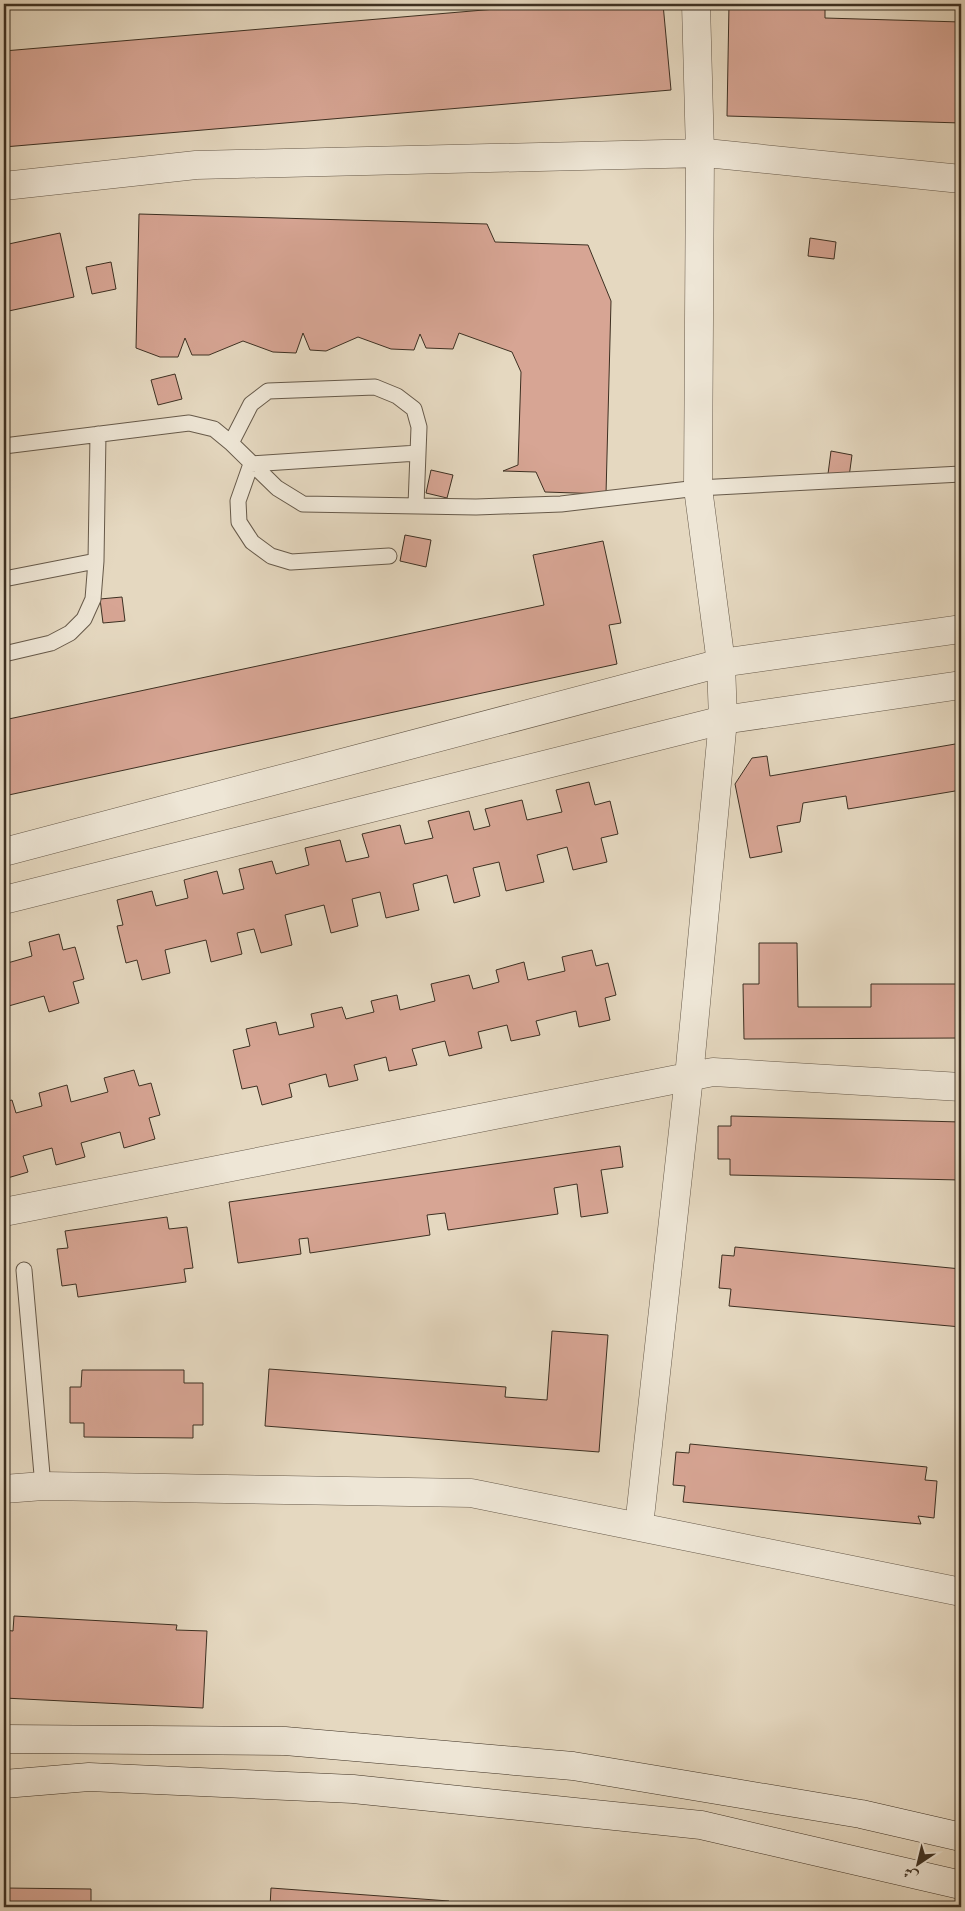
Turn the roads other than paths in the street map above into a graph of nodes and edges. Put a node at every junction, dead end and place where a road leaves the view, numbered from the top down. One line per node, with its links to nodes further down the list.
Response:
1 (696, 4): 2 (street)
2 (700, 153): 3 (street); 4 (street); 11 (street)
3 (961, 179)
4 (4, 186)
5 (98, 434): 6 (lane); 7 (lane); 14 (lane)
6 (231, 443): 8 (lane); 9 (lane)
7 (4, 446)
8 (418, 453): 9 (lane); 12 (lane)
9 (251, 464): 12 (lane); 13 (lane)
10 (961, 474): 11 (lane)
11 (698, 488): 12 (lane); 18 (street)
12 (416, 505)
13 (389, 556)
14 (96, 561): 15 (lane); 17 (lane)
15 (4, 580)
16 (961, 629): 18 (street)
17 (4, 654)
18 (722, 663): 20 (street); 21 (street)
19 (961, 685): 20 (street)
20 (723, 720): 22 (street); 23 (street)
21 (4, 852)
22 (4, 900)
23 (689, 1077): 24 (street); 25 (street); 29 (street)
24 (961, 1087)
25 (4, 1212)
26 (24, 1270): 27 (lane)
27 (43, 1486): 28 (street); 29 (street)
28 (4, 1489)
29 (639, 1526): 30 (street)
30 (960, 1588)
31 (4, 1739): 33 (street)
32 (4, 1784): 34 (street)
33 (961, 1837)
34 (961, 1885)

